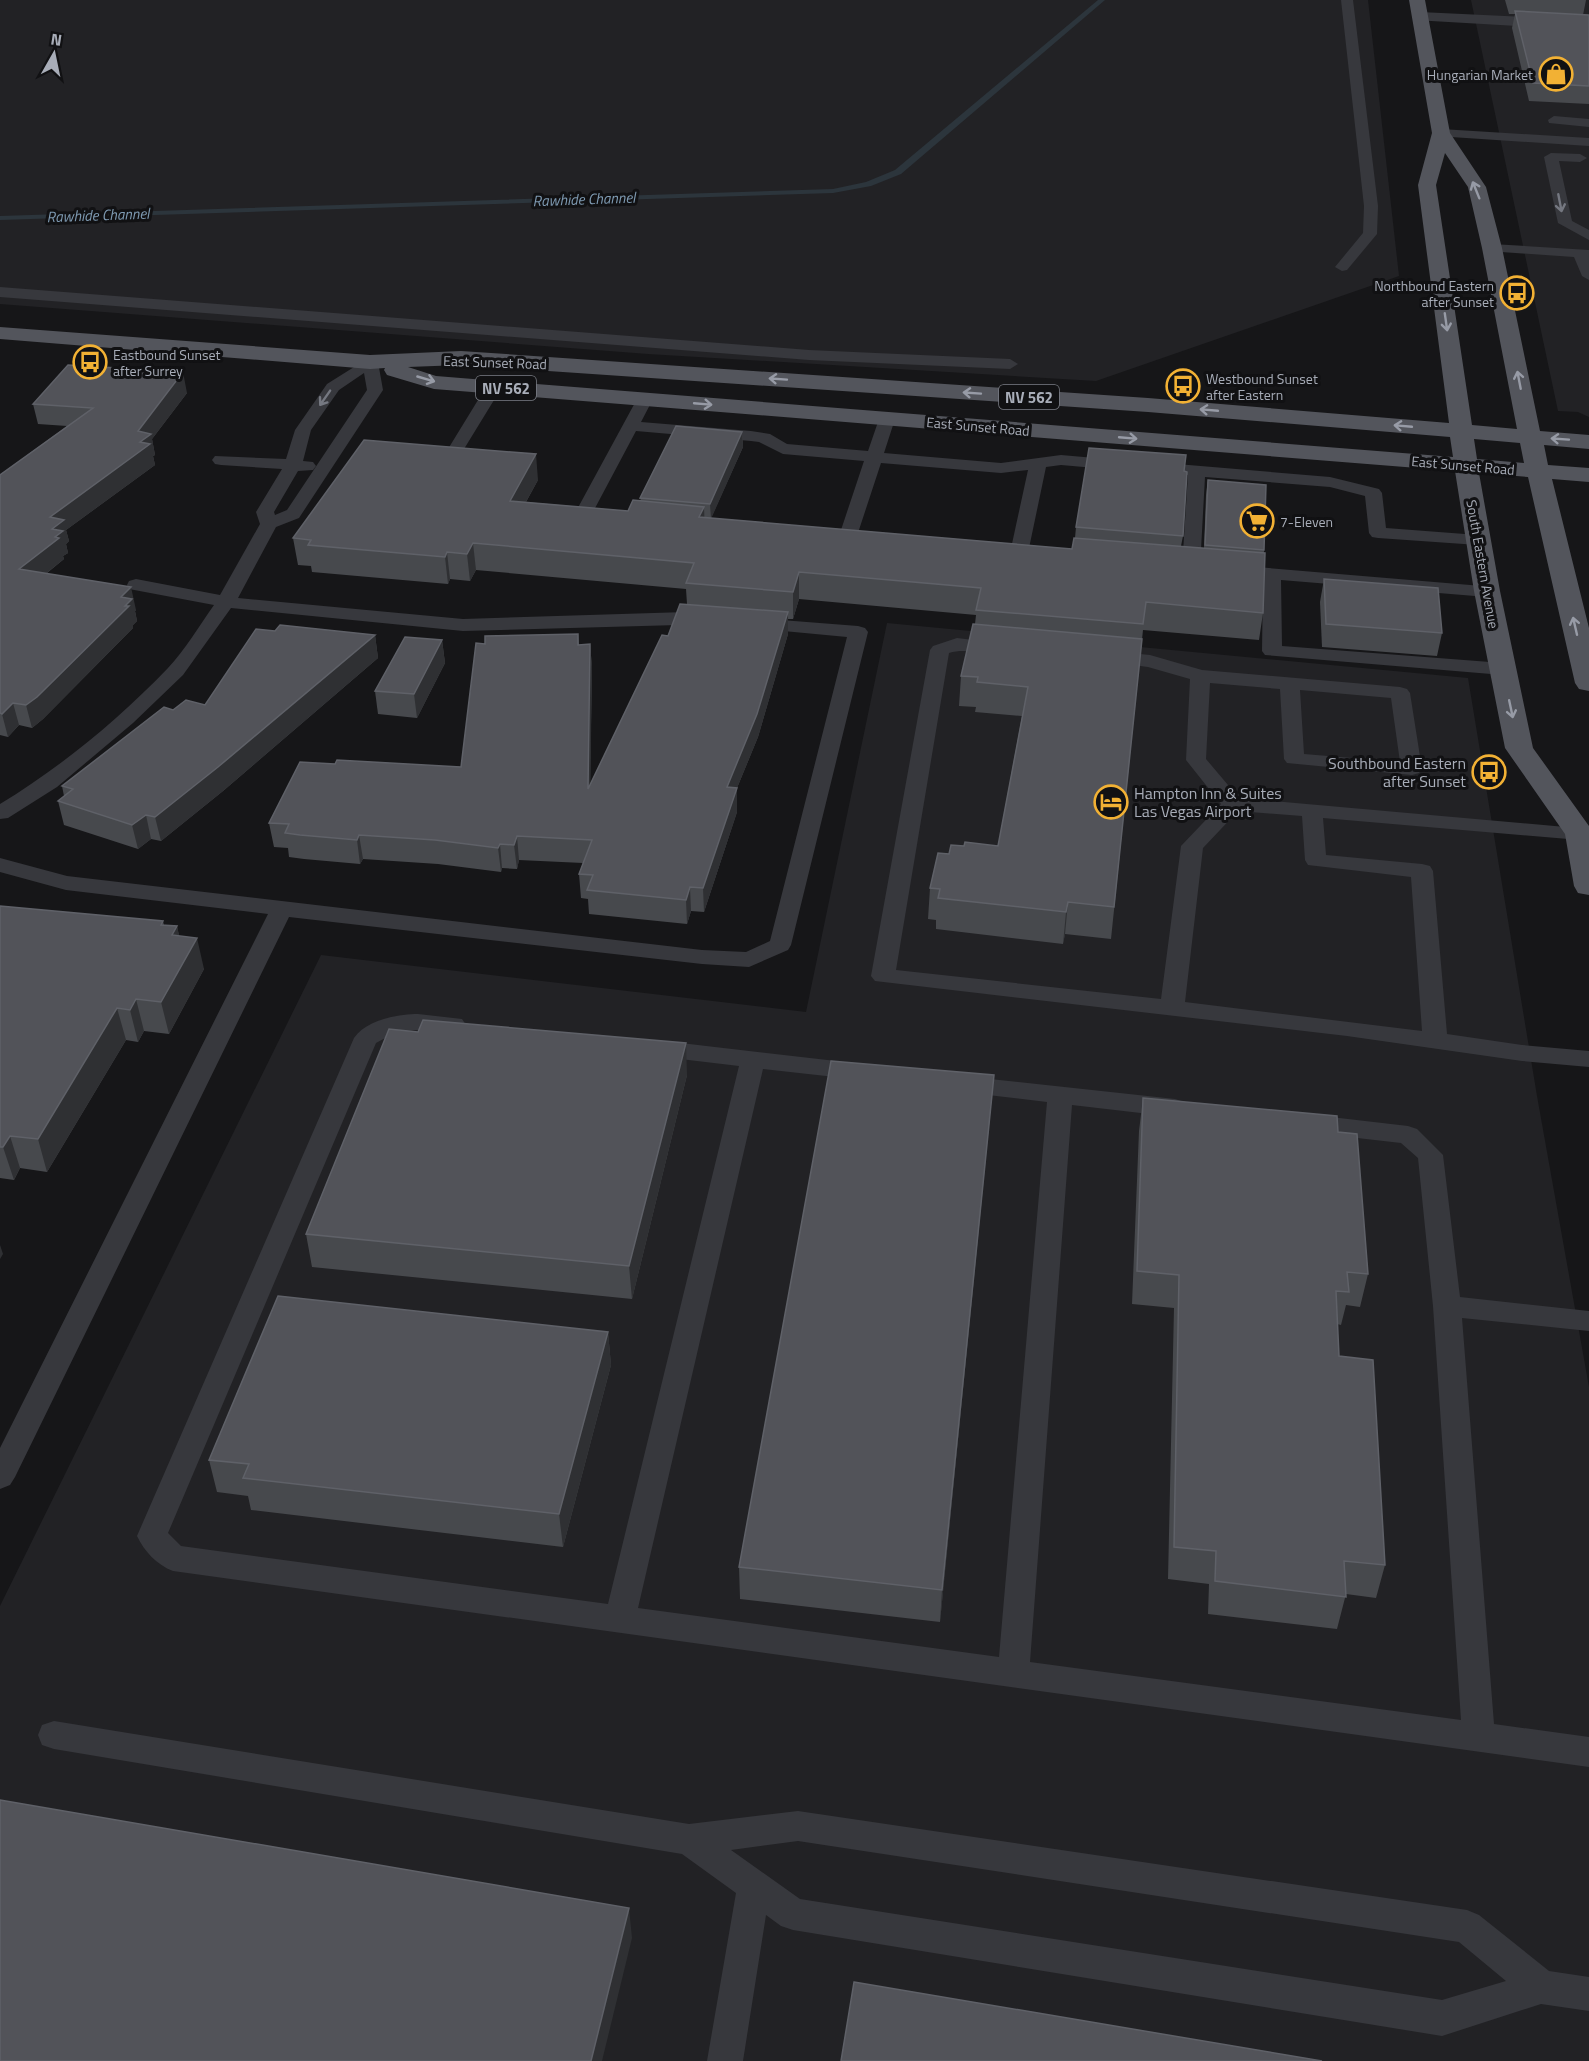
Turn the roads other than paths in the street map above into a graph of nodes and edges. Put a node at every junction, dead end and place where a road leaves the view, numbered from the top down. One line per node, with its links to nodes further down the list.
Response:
1 (1347, 0): 12 (lane)
2 (1419, 8): 3 (street); 6 (main road, South Eastern Avenue)
3 (1589, 25)
4 (1554, 120): 5 (lane)
5 (1589, 123)
6 (1441, 134): 7 (lane); 10 (main road, South Eastern Avenue, one-way to 6); 22 (main road, South Eastern Avenue, one-way to 22)
7 (1589, 142)
8 (1580, 158): 9 (lane, one-way to 9)
9 (1589, 236)
10 (1492, 248): 11 (lane); 23 (main road, South Eastern Avenue, one-way to 10)
11 (1584, 253): 13 (lane)
12 (1342, 267)
13 (1589, 276)
14 (0, 292): 17 (lane)
15 (0, 333): 16 (main road, East Sunset Road / NV 562)
16 (370, 362): 18 (main road, East Sunset Road / NV 562, one-way to 18); 22 (main road, East Sunset Road / NV 562, one-way to 16); 31 (lane, one-way to 31); 33 (lane)
17 (1010, 364)
18 (494, 387): 19 (main road, East Sunset Road / NV 562); 26 (lane)
19 (645, 399): 20 (main road, East Sunset Road / NV 562, one-way to 20); 21 (lane)
20 (887, 419): 25 (main road, East Sunset Road / NV 562, one-way to 25); 28 (lane)
21 (631, 426): 28 (lane); 39 (lane)
22 (1461, 431): 23 (main road, East Sunset Road / NV 562); 32 (main road, South Eastern Avenue)
23 (1530, 437): 24 (main road, East Sunset Road / NV 562, one-way to 23); 35 (main road, South Eastern Avenue)
24 (1589, 442)
25 (1224, 446): 27 (main road, East Sunset Road / NV 562); 36 (lane)
26 (456, 449)
27 (1333, 455): 32 (main road, East Sunset Road / NV 562); 38 (lane)
28 (874, 458): 30 (lane); 42 (lane)
29 (221, 460): 31 (lane)
30 (1038, 463): 34 (lane); 44 (lane)
31 (293, 465): 33 (lane); 40 (lane)
32 (1466, 466): 35 (main road, East Sunset Road / NV 562); 41 (main road, South Eastern Avenue)
33 (324, 468): 40 (lane)
34 (1197, 471): 36 (lane); 47 (lane)
35 (1538, 472): 37 (main road, East Sunset Road / NV 562); 57 (main road, South Eastern Avenue, one-way to 35)
36 (1219, 473): 38 (lane)
37 (1589, 476)
38 (1330, 482): 41 (lane)
39 (628, 518)
40 (269, 524): 51 (lane)
41 (1478, 540): 50 (main road, South Eastern Avenue)
42 (868, 541)
43 (997, 551): 44 (lane)
44 (1019, 553): 45 (lane)
45 (1042, 555)
46 (1168, 566): 47 (lane)
47 (1191, 567): 48 (lane)
48 (1272, 574): 50 (lane); 54 (lane)
49 (135, 585): 51 (lane)
50 (1487, 591): 54 (main road, South Eastern Avenue)
51 (226, 602): 61 (lane); 65 (lane)
52 (1025, 650): 66 (lane)
53 (1093, 656): 55 (lane)
54 (1503, 669): 62 (main road, South Eastern Avenue, one-way to 62)
55 (1200, 676): 56 (lane); 58 (lane)
56 (1290, 683): 56 (lane)
57 (1589, 683)
58 (1233, 804): 60 (lane); 66 (lane)
59 (1589, 806): 62 (main road, South Eastern Avenue)
60 (1312, 811): 62 (lane); 68 (lane)
61 (0, 813)
62 (1580, 834): 64 (main road, South Eastern Avenue)
63 (0, 865): 65 (lane)
64 (1589, 886)
65 (282, 909): 79 (lane)
66 (1172, 1008): 68 (lane)
67 (484, 1029): 80 (lane)
68 (1435, 1040): 70 (lane)
69 (624, 1045): 71 (lane)
70 (1589, 1059)
71 (753, 1060): 72 (lane); 80 (lane)
72 (883, 1075)
73 (942, 1081): 74 (lane)
74 (1060, 1095): 75 (lane); 81 (lane)
75 (1199, 1111)
76 (1280, 1121): 77 (lane)
77 (1447, 1306): 78 (lane); 83 (lane)
78 (1589, 1321)
79 (0, 1477)
80 (620, 1620): 81 (lane)
81 (1013, 1674): 83 (lane)
82 (54, 1735): 85 (lane)
83 (1479, 1738): 84 (lane)
84 (1589, 1752)
85 (689, 1840): 86 (lane); 87 (lane)
86 (754, 1886): 87 (lane); 89 (lane)
87 (1541, 1987): 88 (lane)
88 (1589, 1994)
89 (725, 2061)

